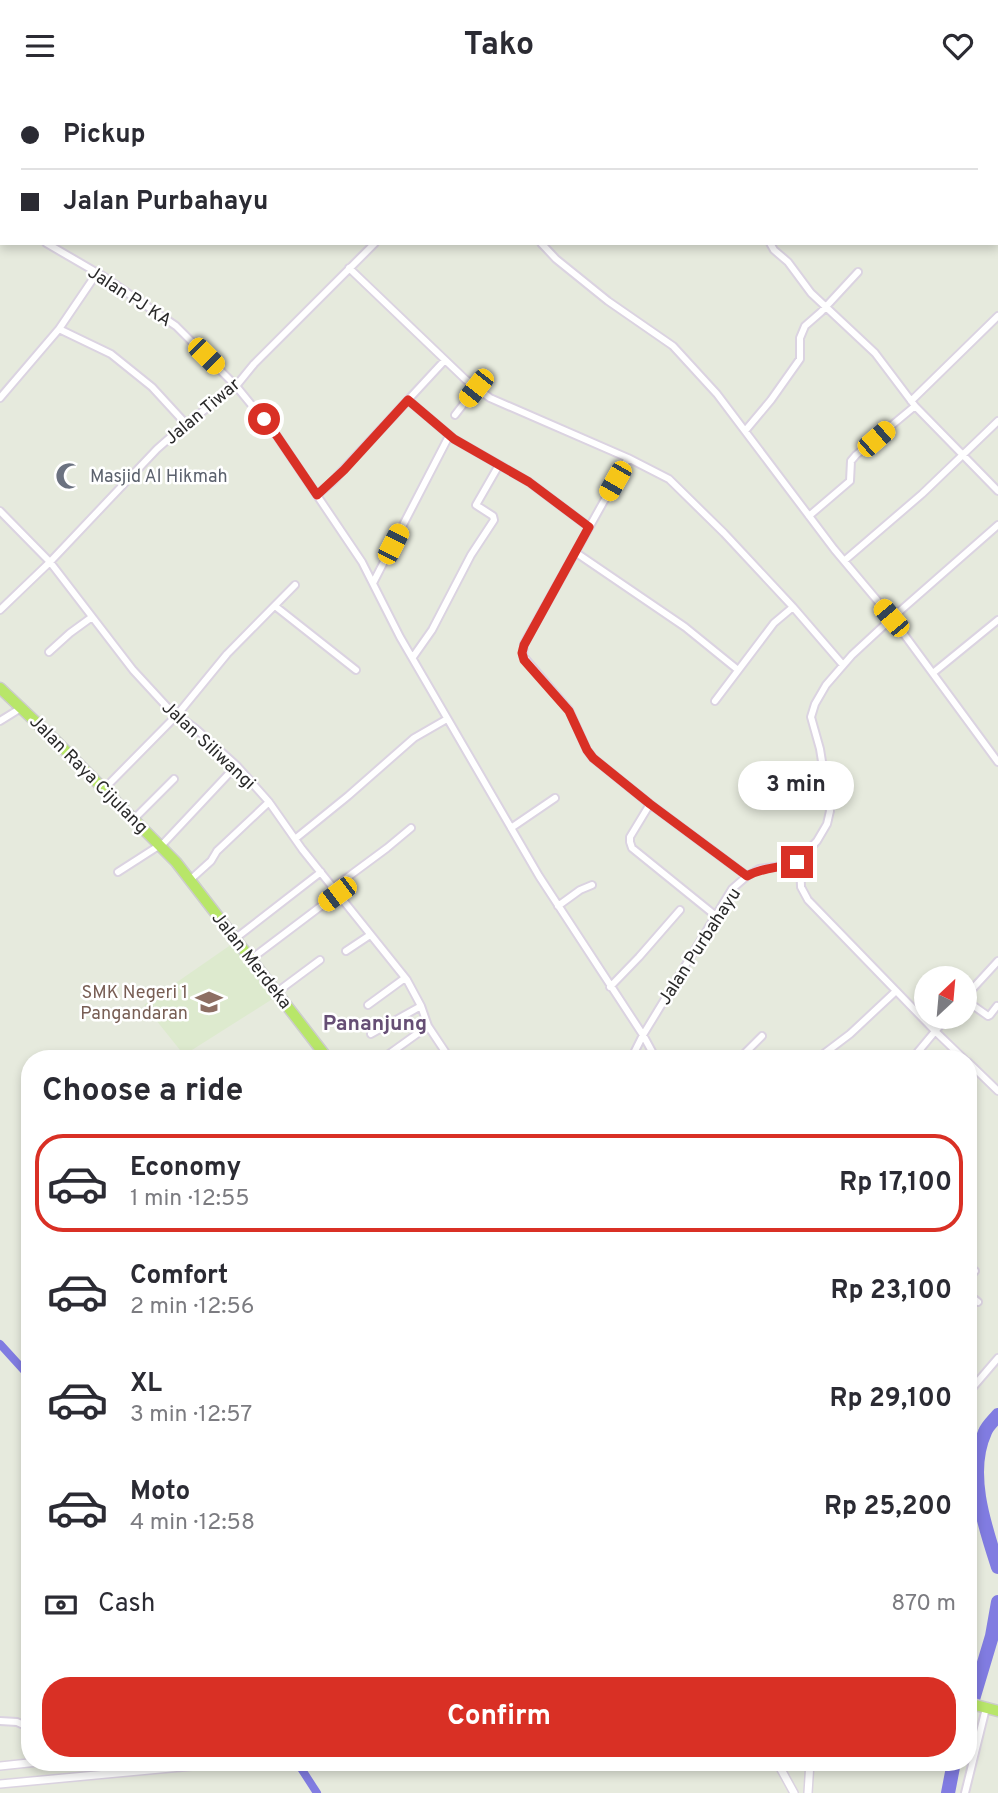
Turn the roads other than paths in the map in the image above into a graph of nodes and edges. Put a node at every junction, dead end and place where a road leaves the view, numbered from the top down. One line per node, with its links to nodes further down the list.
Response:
1 (49, 245): 6 (street, Jalan PJ KA)
2 (62, 245): 6 (street)
3 (373, 245): 7 (street, Jalan Tiwar)
4 (543, 245): 22 (street)
5 (771, 245): 10 (street)
6 (58, 250): 9 (street, Jalan PJ KA)
7 (349, 268): 13 (street); 14 (street, Jalan Tiwar)
8 (858, 272): 10 (street)
9 (97, 273): 12 (street); 14 (street, Jalan PJ KA)
10 (826, 307): 18 (street); 22 (street)
11 (998, 316): 18 (street)
12 (59, 329): 16 (street); 21 (street)
13 (445, 360): 15 (street); 17 (street)
14 (236, 386): 21 (street, Jalan Tiwar); 28 (street, Jalan PJ KA)
15 (476, 388): 19 (street); 25 (street)
16 (0, 398)
17 (408, 400): 23 (street); 28 (street)
18 (913, 403): 24 (street); 30 (street)
19 (455, 415)
20 (998, 421): 24 (street)
21 (186, 424): 34 (street, Jalan Tiwar)
22 (745, 431): 30 (street)
23 (449, 436): 26 (street); 36 (street)
24 (962, 454): 27 (street); 35 (street)
25 (628, 458): 32 (street); 39 (street)
26 (499, 464): 32 (street); 45 (street)
27 (998, 491)
28 (317, 495): 36 (street, Jalan PJ KA)
29 (0, 511): 34 (street, Jalan Siliwangi)
30 (809, 516): 35 (street)
31 (998, 525): 42 (street)
32 (589, 527): 33 (street)
33 (575, 552): 48 (street); 62 (street)
34 (51, 562): 40 (street, Jalan Tiwar); 41 (street, Jalan Siliwangi)
35 (844, 562): 42 (street)
36 (373, 583): 45 (street, Jalan PJ KA)
37 (295, 585): 38 (street)
38 (275, 606): 47 (street); 53 (street)
39 (793, 607): 46 (street); 48 (street)
40 (0, 610)
41 (92, 617): 44 (street); 53 (street, Jalan Siliwangi)
42 (891, 618): 46 (street); 49 (street)
43 (998, 620): 49 (street)
44 (49, 652)
45 (413, 657): 54 (street, Jalan PJ KA)
46 (843, 665): 68 (street)
47 (356, 670)
48 (738, 670): 51 (street)
49 (933, 673): 56 (street)
50 (0, 688): 52 (highway, Jalan Raya Cijulang)
51 (715, 701)
52 (21, 708): 55 (street); 59 (highway, Jalan Raya Cijulang)
53 (177, 715): 57 (street, Jalan Siliwangi); 59 (street)
54 (447, 719): 65 (street, Jalan PJ KA); 66 (street)
55 (0, 721)
56 (998, 762)
57 (236, 766): 61 (street, Jalan Siliwangi); 67 (street)
58 (174, 779): 63 (street)
59 (104, 789): 63 (highway, Jalan Raya Cijulang)
60 (555, 798): 65 (street)
61 (270, 802): 66 (street, Jalan Siliwangi); 73 (street)
62 (650, 804): 72 (street); 78 (street)
63 (134, 819): 67 (highway, Jalan Raya Cijulang)
64 (411, 828): 75 (street)
65 (510, 828): 76 (street, Jalan PJ KA)
66 (295, 839): 71 (street, Jalan Siliwangi)
67 (160, 846): 69 (highway, Jalan Raya Cijulang); 70 (street)
68 (800, 859): 72 (street, Jalan Purbahayu); 88 (street)
69 (176, 862): 73 (highway, Jalan Merdeka)
70 (118, 872)
71 (321, 872): 75 (street, Jalan Siliwangi); 80 (street)
72 (747, 876): 78 (street, Jalan Purbahayu)
73 (190, 880): 80 (highway, Jalan Merdeka)
74 (592, 885): 76 (street)
75 (335, 891): 79 (street, Jalan Siliwangi); 82 (street)
76 (558, 906): 87 (street, Jalan PJ KA)
77 (680, 910): 87 (street)
78 (716, 916): 97 (street, Jalan Purbahayu)
79 (370, 935): 81 (street); 85 (street, Jalan Siliwangi)
80 (236, 939): 82 (highway, Jalan Merdeka)
81 (346, 951)
82 (251, 959): 89 (highway, Jalan Merdeka)
83 (320, 960): 89 (street)
84 (998, 961): 86 (street)
85 (405, 978): 90 (street); 91 (street, Jalan Siliwangi)
86 (977, 984)
87 (610, 986): 97 (street, Jalan PJ KA)
88 (897, 991): 95 (street); 105 (street)
89 (277, 992): 99 (highway, Jalan Merdeka)
90 (368, 1005)
91 (421, 1006): 94 (street, Jalan Siliwangi); 96 (street)
92 (997, 1006): 93 (street)
93 (977, 1008)
94 (428, 1026): 100 (street); 101 (street, Jalan Siliwangi)
95 (935, 1031): 106 (street); 107 (street)
96 (371, 1034)
97 (643, 1035): 102 (street, Jalan Purbahayu); 103 (street, Jalan PJ KA)
98 (762, 1036): 104 (street)
99 (321, 1050)
100 (395, 1050)
101 (444, 1050)
102 (636, 1050)
103 (651, 1050)
104 (748, 1050)
105 (829, 1050)
106 (919, 1050)
107 (955, 1050)
108 (977, 1071): 109 (street)
109 (998, 1091)
110 (998, 1358): 111 (street)
111 (977, 1382)
112 (977, 1705): 113 (highway)
113 (983, 1707): 114 (highway); 117 (street)
114 (998, 1711)
115 (0, 1721): 116 (street)
116 (21, 1724)
117 (977, 1736)
118 (21, 1763): 119 (street)
119 (0, 1766)
120 (26, 1771): 125 (street)
121 (141, 1771): 125 (street)
122 (782, 1771): 127 (street)
123 (809, 1771): 128 (street)
124 (970, 1771): 129 (street)
125 (27, 1782): 126 (street)
126 (0, 1784)
127 (794, 1793)
128 (808, 1793)
129 (965, 1793)

